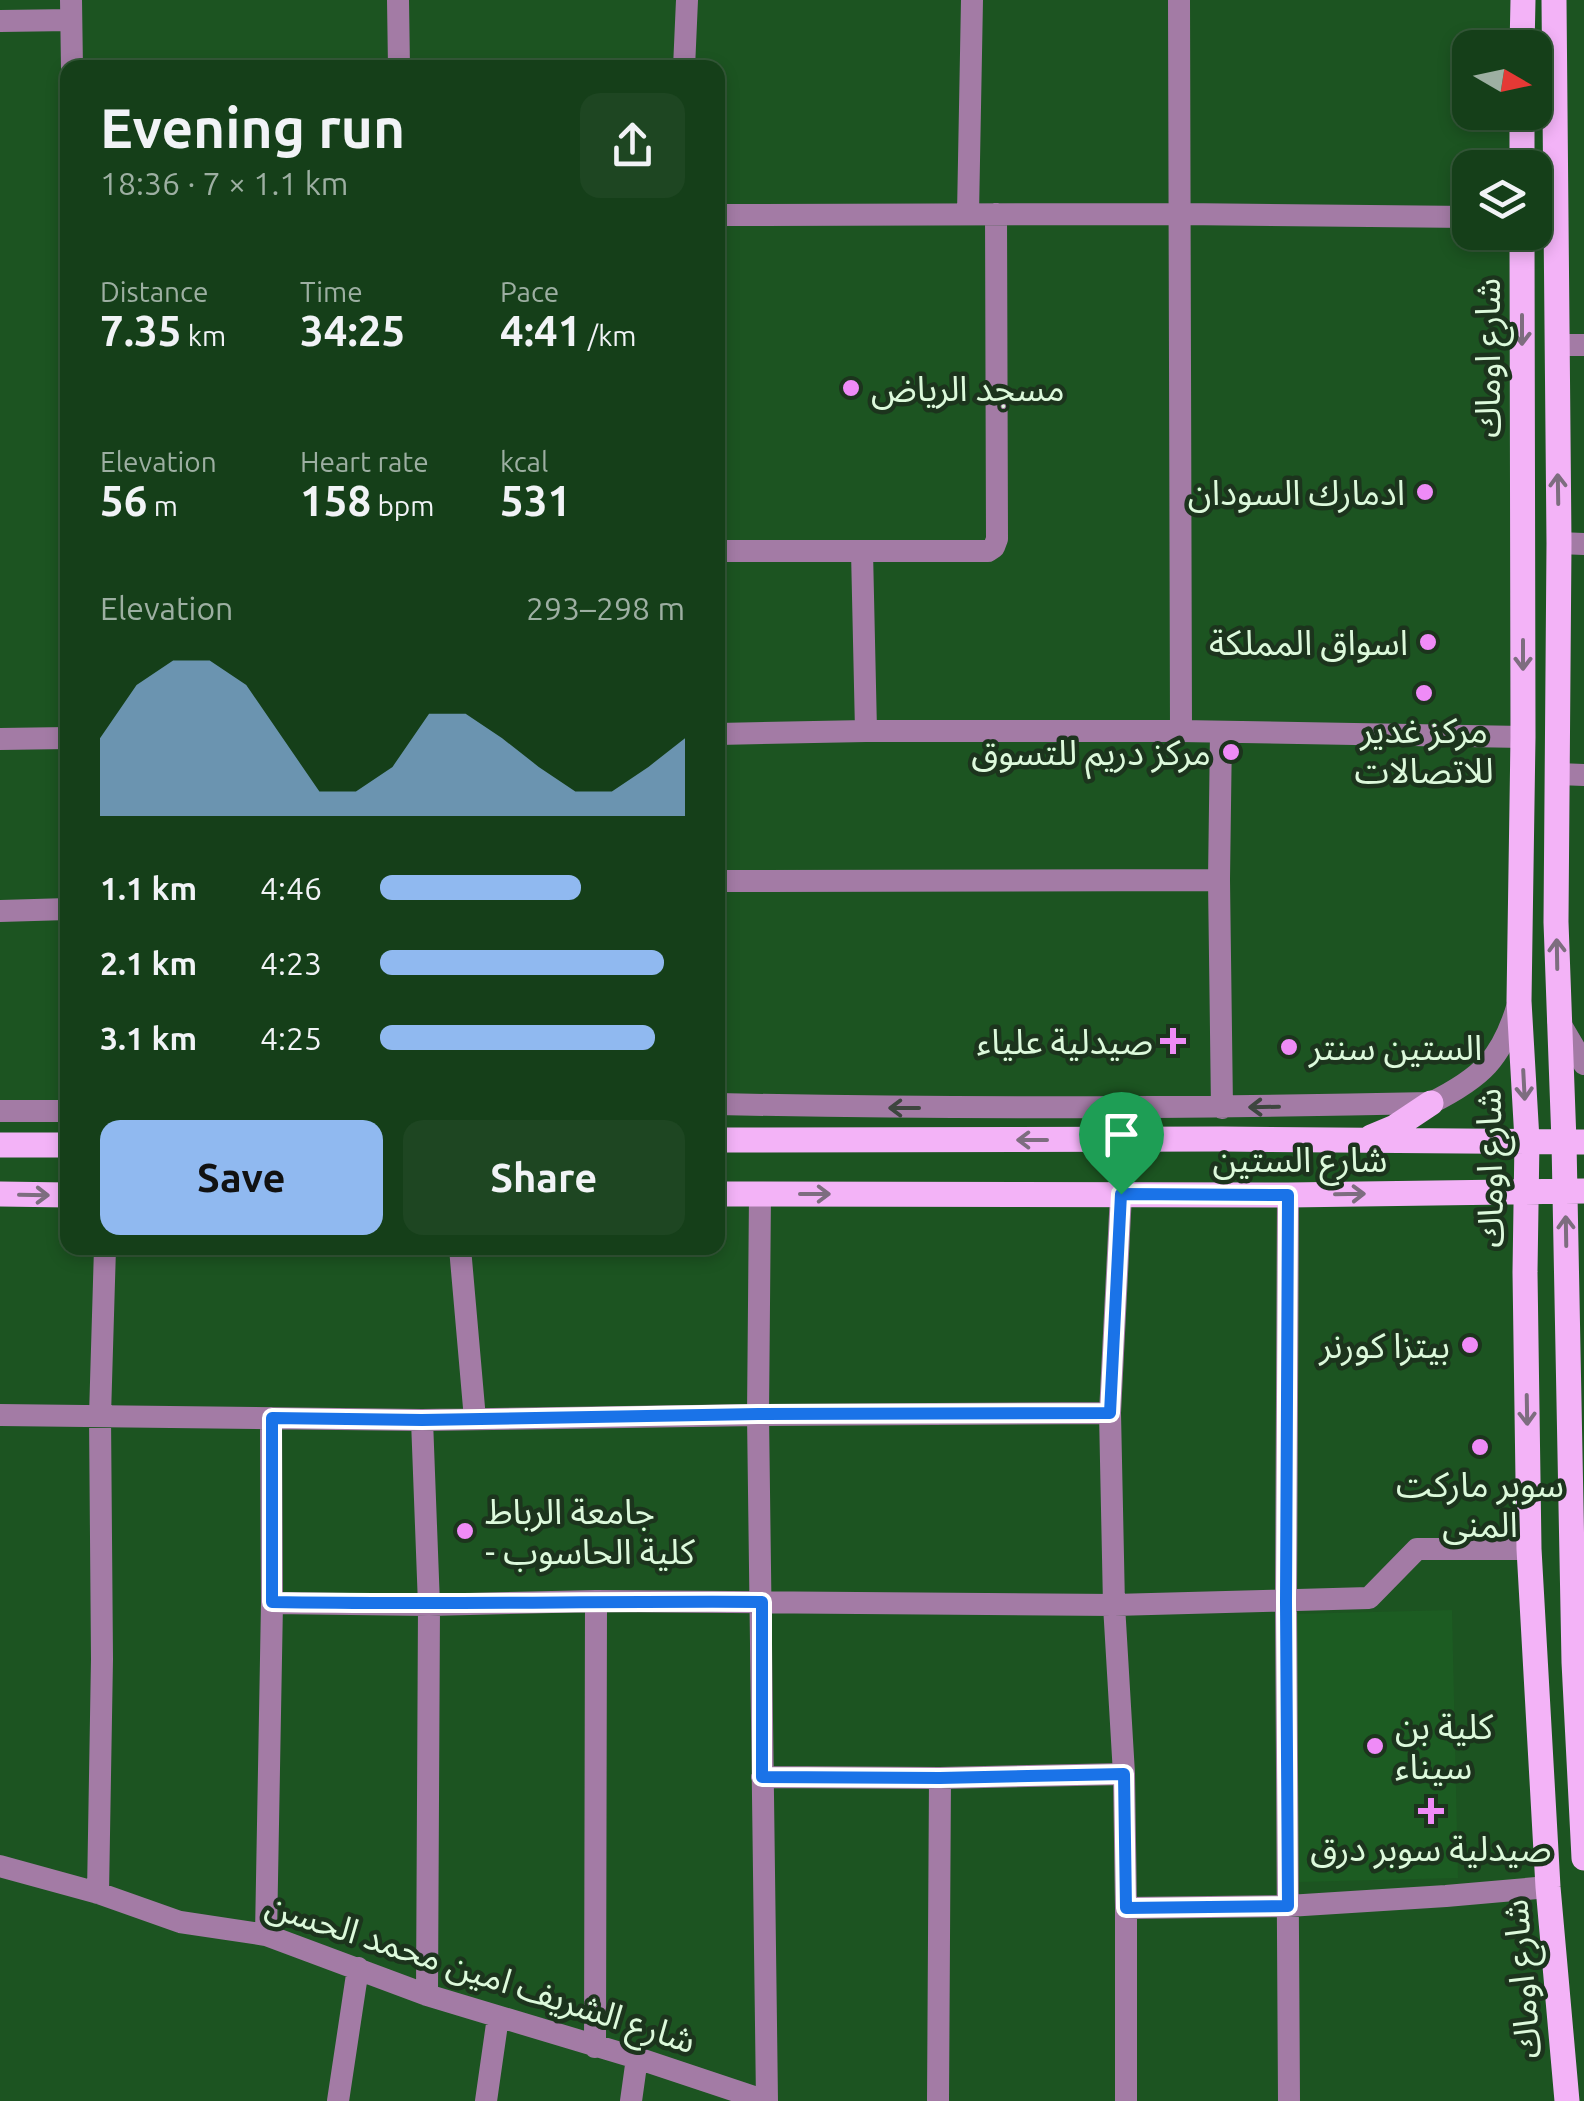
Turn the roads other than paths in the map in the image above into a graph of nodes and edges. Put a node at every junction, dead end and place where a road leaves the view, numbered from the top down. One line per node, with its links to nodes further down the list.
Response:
1 (398, 0): 11 (street)
2 (686, 0): 12 (street)
3 (972, 0): 13 (street)
4 (1180, 0): 15 (street)
5 (1522, 0): 9 (main road)
6 (1554, 0): 19 (main road, شارع اوماك)
7 (71, 10): 8 (street); 10 (street)
8 (0, 21)
9 (1522, 30)
10 (72, 60)
11 (399, 60)
12 (684, 60)
13 (968, 214): 14 (street); 16 (street)
14 (996, 214): 15 (street); 22 (street)
15 (1181, 214): 17 (street); 24 (street)
16 (725, 216)
17 (1452, 217)
18 (1522, 250): 28 (main road, شارع اوماك, one-way to 28)
19 (1557, 345): 20 (street); 21 (main road, شارع اوماك, one-way to 19)
20 (1584, 345)
21 (1571, 544): 31 (main road, شارع اوماك)
22 (862, 551): 23 (street); 25 (street)
23 (725, 552)
24 (1180, 730): 25 (street); 26 (street)
25 (866, 731): 27 (street)
26 (1221, 732): 28 (street); 34 (street)
27 (725, 734)
28 (1523, 737): 37 (main road, شارع اوماك)
29 (60, 738): 30 (street)
30 (0, 739)
31 (1558, 774): 32 (street); 38 (main road, شارع اوماك, one-way to 31)
32 (1584, 775)
33 (725, 880): 34 (street)
34 (1219, 880): 42 (street)
35 (60, 909): 36 (street)
36 (0, 911)
37 (1518, 1001): 40 (street); 46 (main road, شارع اوماك, one-way to 46)
38 (1558, 1020): 39 (street); 48 (main road, شارع اوماك)
39 (1584, 1064)
40 (1431, 1102): 42 (street, one-way to 42); 47 (main road)
41 (725, 1104): 42 (street, one-way to 41)
42 (1222, 1108)
43 (0, 1111): 44 (street)
44 (60, 1111)
45 (725, 1140): 47 (main road, شارع الستين, one-way to 45)
46 (1527, 1140): 47 (main road, شارع الستين); 48 (main road, شارع الستين); 52 (main road, شارع اوماك)
47 (1361, 1141)
48 (1574, 1142): 51 (main road, شارع اوماك)
49 (60, 1144): 50 (main road)
50 (0, 1145)
51 (1574, 1191): 52 (main road, شارع الستين); 61 (main road, شارع اوماك, one-way to 51)
52 (1525, 1193): 58 (main road, شارع الستين, one-way to 52); 62 (main road, شارع اوماك)
53 (0, 1194): 57 (main road, one-way to 57)
54 (725, 1194): 55 (main road, شارع الستين)
55 (760, 1194): 56 (main road, شارع الستين, one-way to 56); 64 (street, شارع الشريف امين محمد الحسن)
56 (1121, 1194): 58 (main road, شارع الستين); 63 (street)
57 (60, 1195)
58 (1288, 1195): 74 (street)
59 (105, 1255): 66 (street)
60 (461, 1255): 68 (street)
61 (1567, 1271): 62 (main road); 77 (main road, شارع اوماك)
62 (1525, 1272): 70 (main road, شارع اوماك, one-way to 70)
63 (1110, 1413): 64 (street); 75 (street)
64 (758, 1414): 68 (street); 73 (street, شارع الشريف امين محمد الحسن)
65 (0, 1415): 66 (street)
66 (100, 1416): 67 (street); 85 (street)
67 (272, 1418): 69 (street); 72 (street)
68 (474, 1419): 69 (street)
69 (422, 1420): 76 (street)
70 (1529, 1549): 74 (street); 84 (main road, شارع اوماك)
71 (596, 1600): 73 (street); 76 (street); 92 (street)
72 (272, 1602): 76 (street); 88 (street)
73 (762, 1602): 75 (street); 79 (street, شارع الشريف امين محمد الحسن)
74 (1286, 1602): 75 (street); 86 (street)
75 (1114, 1604): 78 (street)
76 (429, 1605): 90 (street)
77 (1579, 1662): 81 (main road)
78 (1124, 1774): 80 (street); 87 (street)
79 (762, 1777): 80 (street); 97 (street, شارع الشريف امين محمد الحسن)
80 (940, 1778): 98 (street)
81 (1582, 1782): 82 (main road)
82 (1584, 1858)
83 (0, 1866): 85 (street, شارع الشريف امين محمد الحسن)
84 (1548, 1887): 86 (street); 101 (main road, شارع اوماك)
85 (98, 1893): 88 (street, شارع الشريف امين محمد الحسن)
86 (1288, 1906): 87 (street); 100 (street)
87 (1126, 1908): 99 (street)
88 (266, 1935): 89 (street, شارع الشريف امين محمد الحسن)
89 (358, 1968): 90 (street, شارع الشريف امين محمد الحسن); 94 (street)
90 (427, 1995): 91 (street, شارع الشريف امين محمد الحسن)
91 (498, 2017): 92 (street, شارع الشريف امين محمد الحسن); 95 (street)
92 (595, 2047): 93 (street, شارع الشريف امين محمد الحسن)
93 (637, 2058): 96 (street); 97 (street, شارع الشريف امين محمد الحسن)
94 (338, 2101)
95 (486, 2101)
96 (631, 2101)
97 (767, 2101)
98 (938, 2101)
99 (1126, 2101)
100 (1289, 2101)
101 (1567, 2101)

